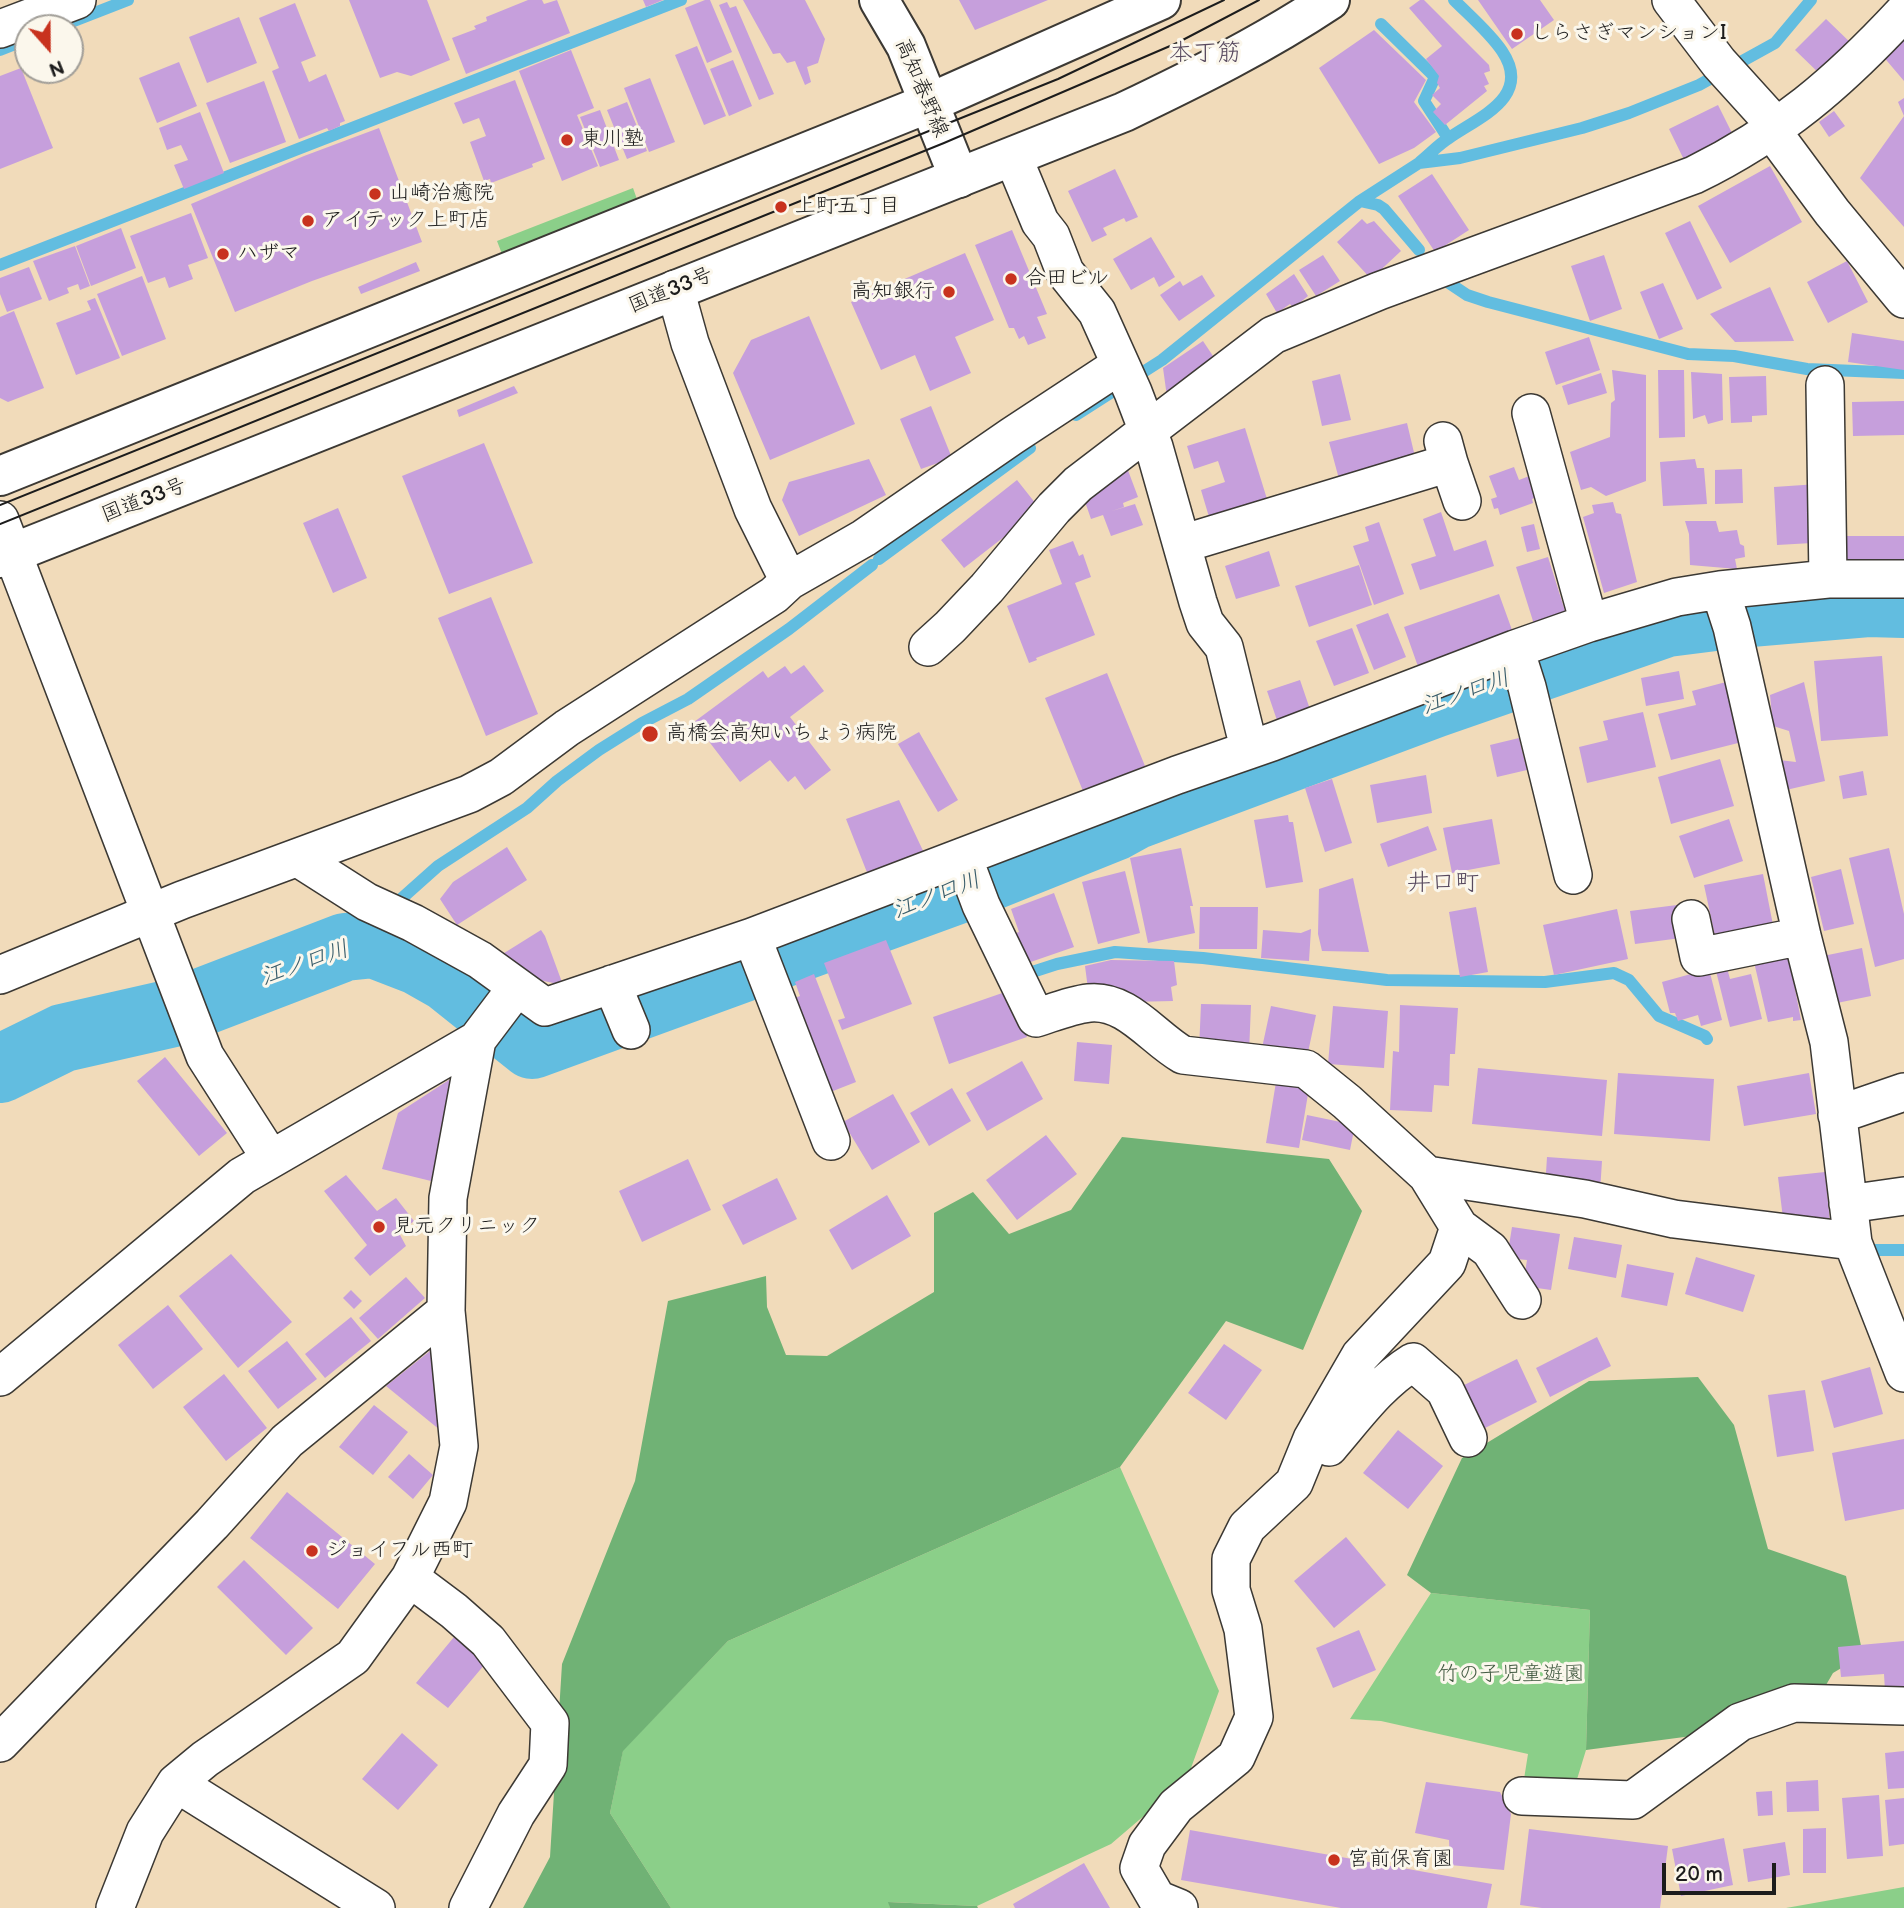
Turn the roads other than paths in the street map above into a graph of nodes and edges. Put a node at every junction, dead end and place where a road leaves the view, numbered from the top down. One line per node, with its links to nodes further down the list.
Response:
1 (77, 0): 7 (street)
2 (879, 0): 8 (main road, 高知春野線)
3 (1161, 0): 8 (main road)
4 (1330, 0): 10 (main road, 国道33号)
5 (1671, 0): 9 (street)
6 (1904, 12): 9 (street)
7 (0, 29)
8 (929, 103): 11 (main road, 高知春野線); 18 (main road)
9 (1774, 129): 12 (street); 17 (street)
10 (1013, 157): 11 (main road, 国道33号); 14 (street)
11 (959, 178): 13 (main road, 国道33号)
12 (1899, 284)
13 (675, 289): 20 (main road, 国道33号); 24 (street)
14 (1125, 376): 17 (street); 24 (street)
15 (1825, 385): 22 (street)
16 (1531, 413): 26 (street)
17 (1149, 432): 21 (street); 27 (street)
18 (0, 476)
19 (1462, 501): 21 (street)
20 (4, 544): 33 (street)
21 (1182, 544): 29 (street)
22 (1828, 579): 23 (street); 25 (street)
23 (1904, 579)
24 (789, 581): 30 (street)
25 (1725, 606): 26 (street); 35 (street)
26 (1589, 624): 28 (street)
27 (928, 647)
28 (1520, 665): 29 (street); 31 (street)
29 (1252, 749): 32 (street)
30 (298, 858): 33 (street); 38 (street)
31 (1573, 875)
32 (971, 878): 36 (street); 44 (street)
33 (150, 913): 37 (street); 43 (street)
34 (1691, 919): 35 (street)
35 (1802, 936): 41 (street)
36 (760, 954): 38 (street); 42 (street)
37 (0, 975)
38 (513, 993): 39 (street)
39 (477, 1040): 43 (street); 50 (street)
40 (1904, 1092): 41 (street)
41 (1837, 1115): 46 (street)
42 (831, 1141)
43 (271, 1159): 52 (street)
44 (1427, 1175): 47 (street); 48 (street)
45 (1904, 1196): 46 (street)
46 (1848, 1204): 48 (street)
47 (1459, 1227): 49 (street); 54 (street)
48 (1852, 1241): 51 (street)
49 (1522, 1300)
50 (446, 1311): 55 (street); 57 (street)
51 (1904, 1373)
52 (0, 1377)
53 (1468, 1438): 54 (street)
54 (1312, 1439): 63 (street)
55 (410, 1578): 58 (street); 62 (street)
56 (1904, 1706): 59 (street)
57 (0, 1744)
58 (176, 1783): 60 (street); 61 (street)
59 (1522, 1796)
60 (115, 1908)
61 (376, 1908)
62 (468, 1908)
63 (1179, 1908)

